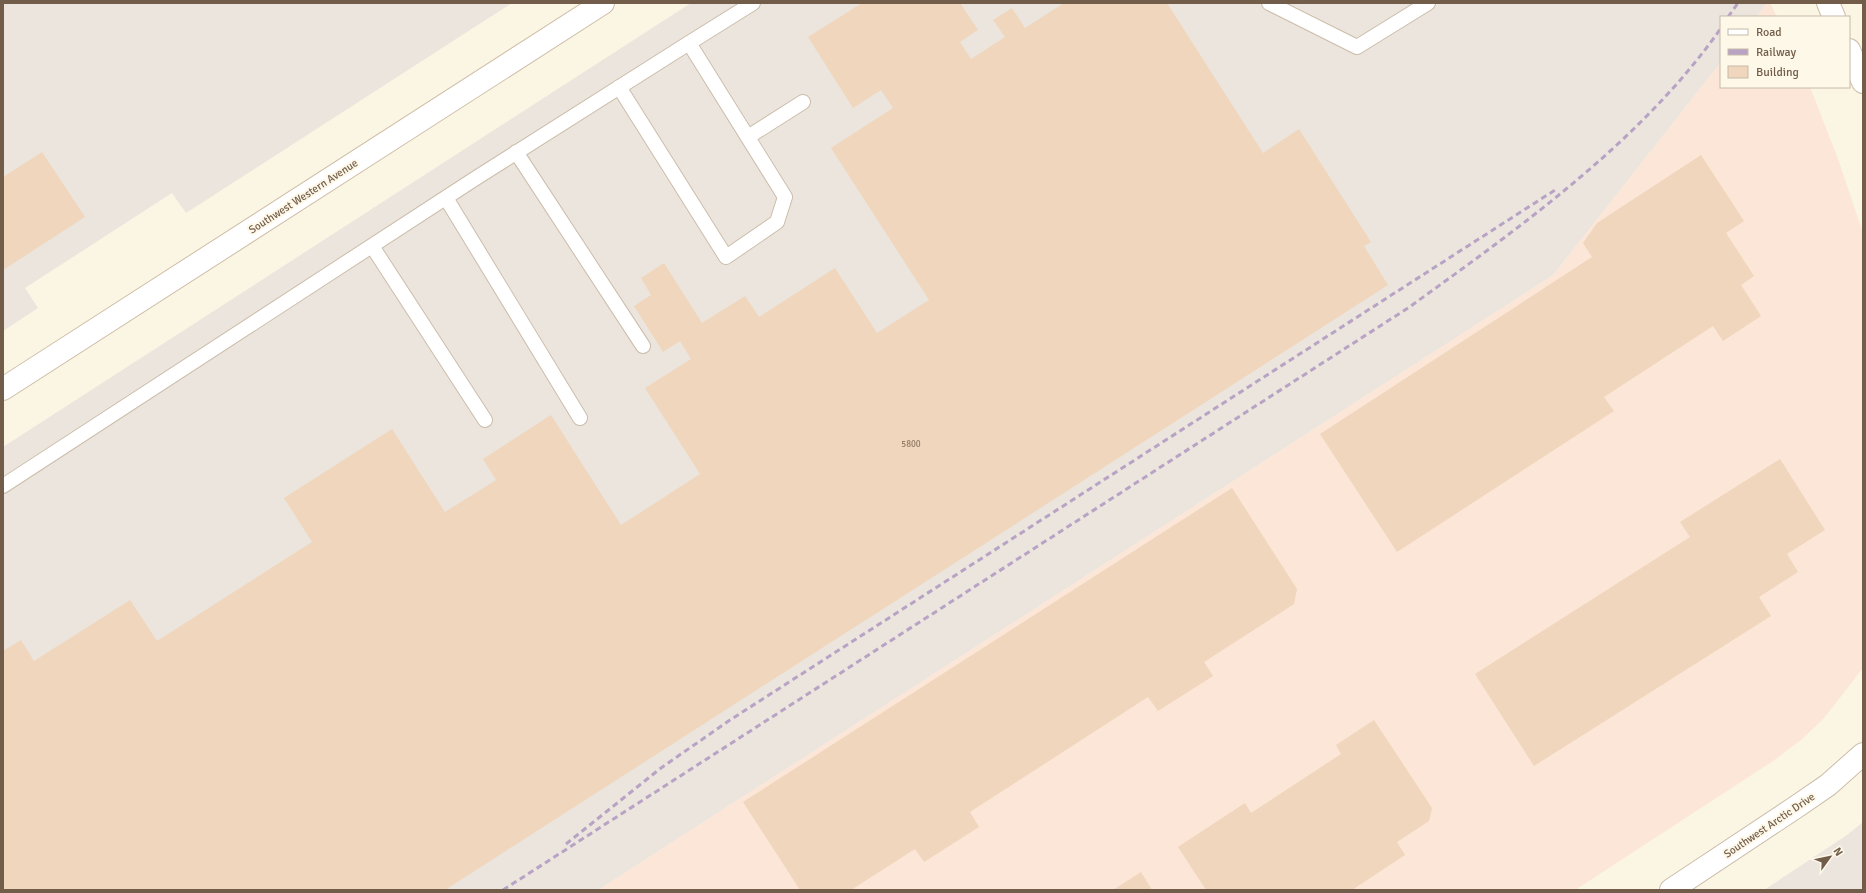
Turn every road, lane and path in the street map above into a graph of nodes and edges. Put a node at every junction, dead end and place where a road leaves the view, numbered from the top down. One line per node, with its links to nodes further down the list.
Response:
1 (603, 3): 17 (main road, Southwest Western Avenue)
2 (753, 3): 7 (lane)
3 (1269, 3): 4 (lane)
4 (1428, 3)
5 (1828, 3): 6 (main road)
6 (1834, 16)
7 (689, 43): 10 (lane); 12 (lane)
8 (1850, 52): 9 (main road)
9 (1863, 82)
10 (619, 87): 12 (lane); 13 (lane)
11 (803, 102): 12 (lane)
12 (748, 137)
13 (516, 152): 14 (lane); 16 (lane)
14 (446, 198): 15 (lane); 18 (lane)
15 (372, 246): 19 (lane); 20 (lane)
16 (643, 346)
17 (3, 389)
18 (580, 418)
19 (484, 420)
20 (3, 486)
21 (1863, 754): 22 (main road, Southwest Arctic Drive)
22 (1671, 890)

